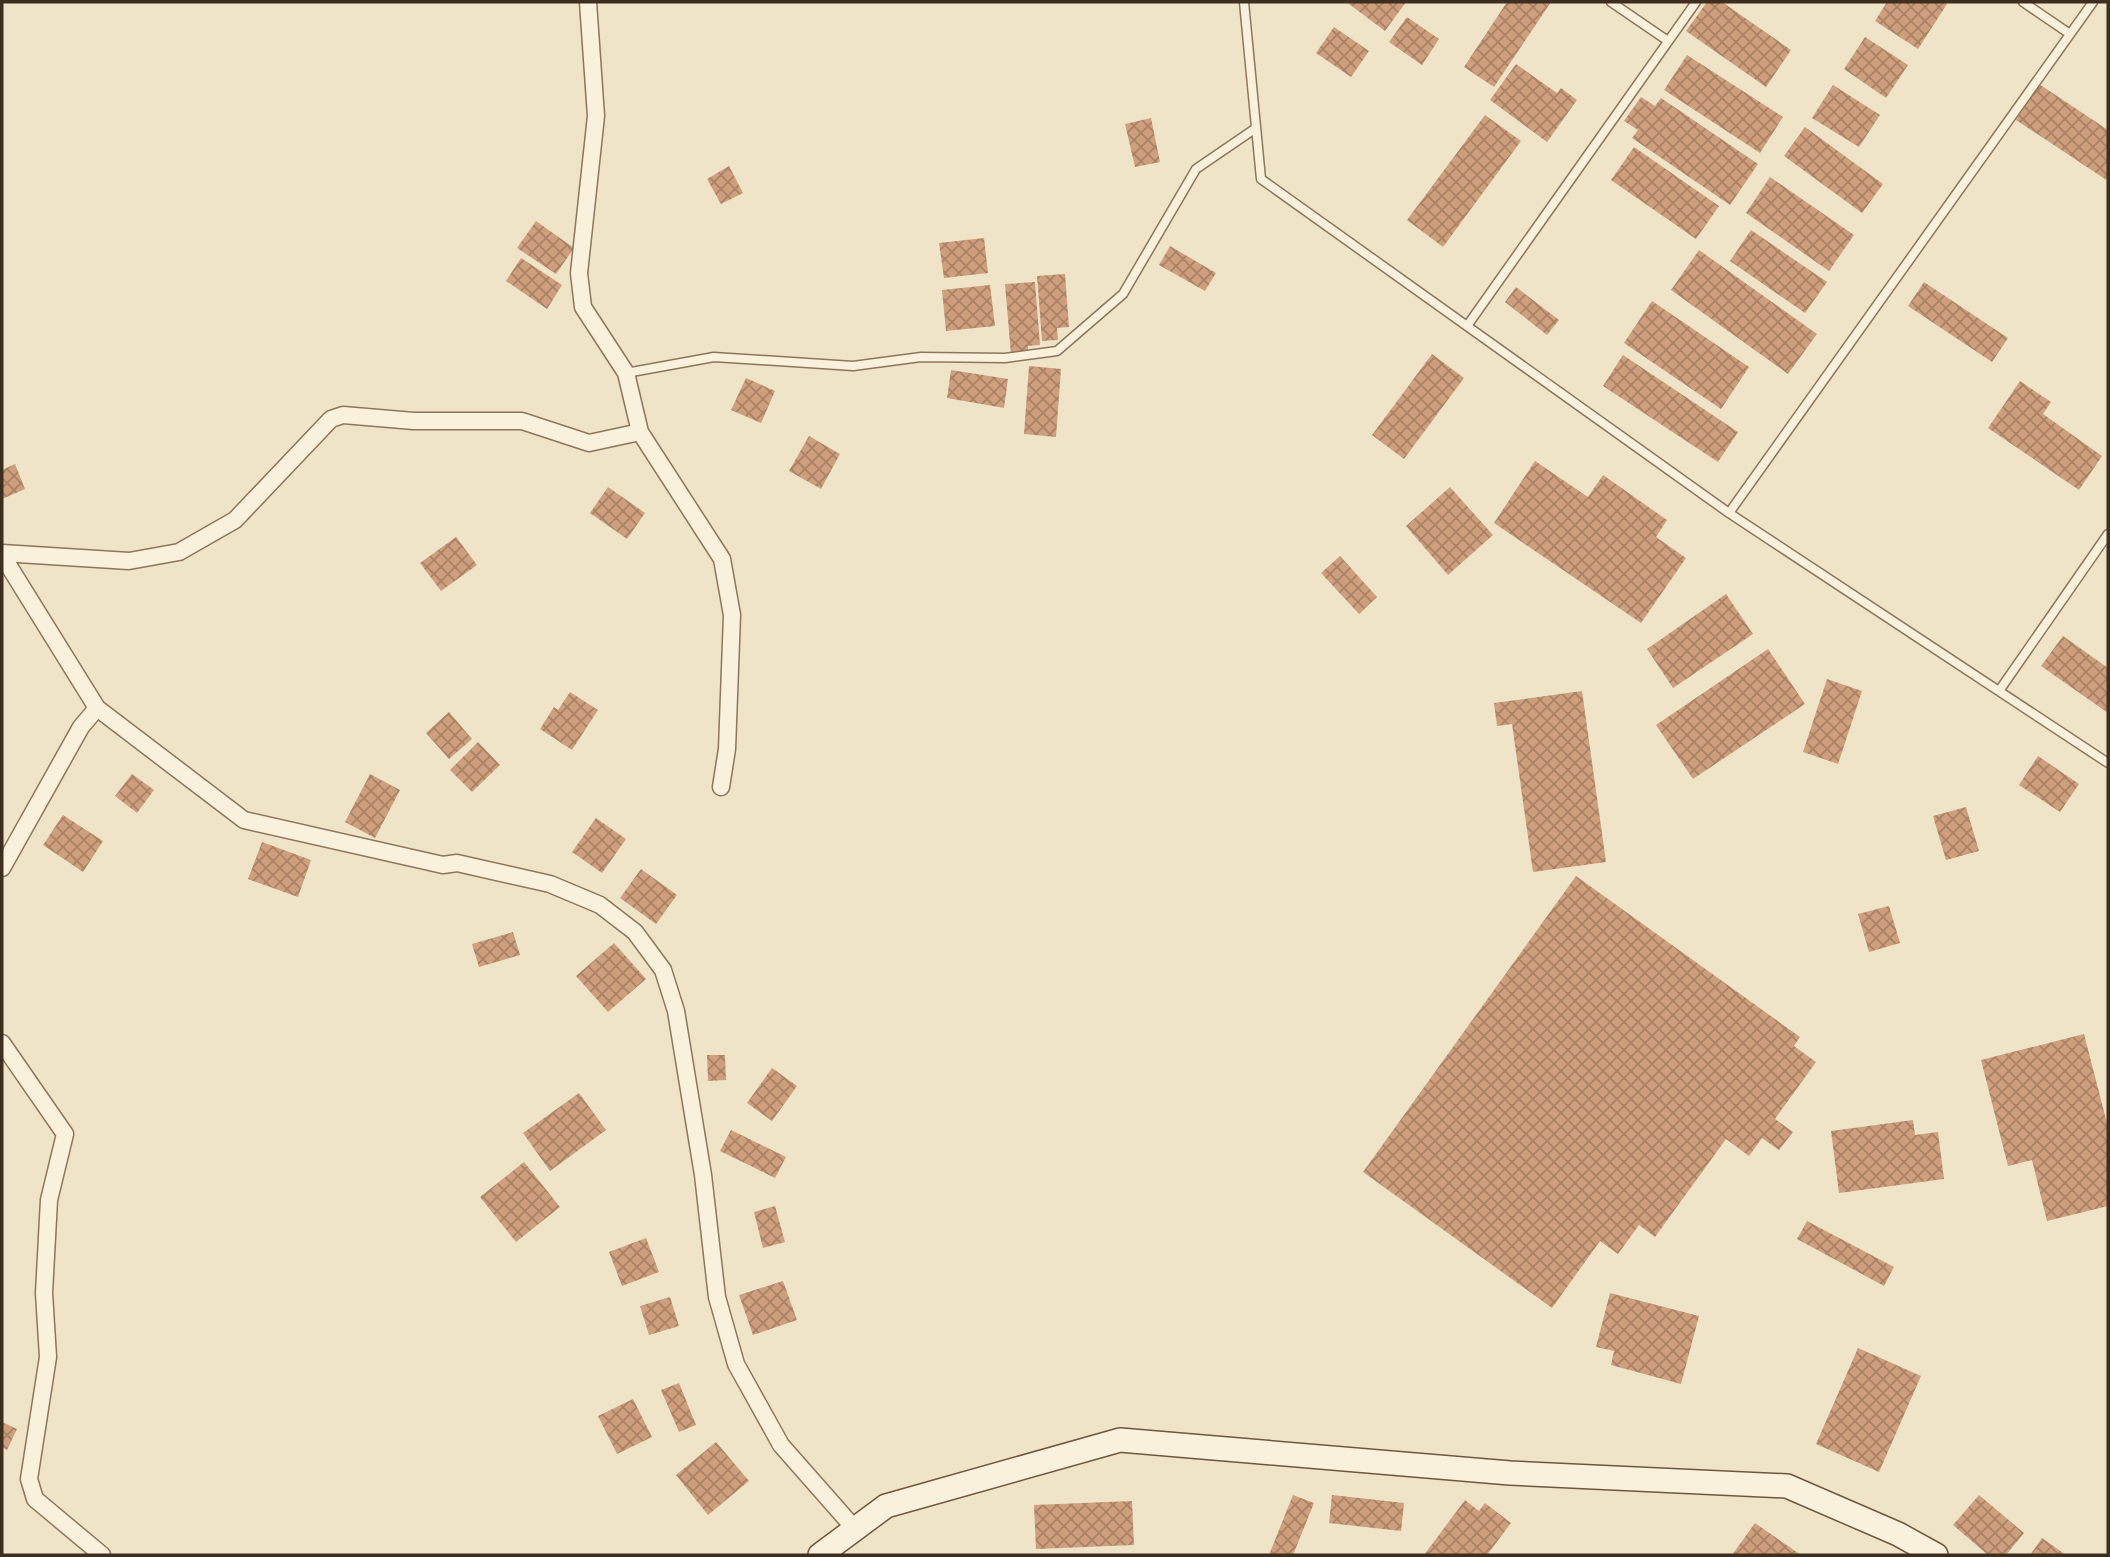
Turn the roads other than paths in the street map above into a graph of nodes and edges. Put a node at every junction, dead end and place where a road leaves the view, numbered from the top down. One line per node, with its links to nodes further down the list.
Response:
1 (588, 2): 11 (street)
2 (1244, 2): 9 (lane)
3 (1611, 2): 8 (lane)
4 (1696, 2): 8 (lane)
5 (2023, 2): 7 (lane)
6 (2093, 2): 7 (lane)
7 (2070, 34): 13 (lane)
8 (1668, 41): 10 (lane)
9 (1256, 128): 10 (lane); 11 (lane)
10 (1466, 326): 13 (lane)
11 (626, 373): 12 (street)
12 (640, 432): 15 (street); 19 (street)
13 (1729, 513): 16 (lane)
14 (2108, 534): 16 (lane)
15 (2, 554): 17 (street)
16 (1999, 691): 18 (lane)
17 (97, 708): 20 (street); 22 (street)
18 (2108, 764)
19 (721, 787)
20 (2, 868)
21 (2, 1043): 23 (street)
22 (855, 1529): 24 (street); 25 (street)
23 (102, 1555)
24 (820, 1555)
25 (1937, 1555)

